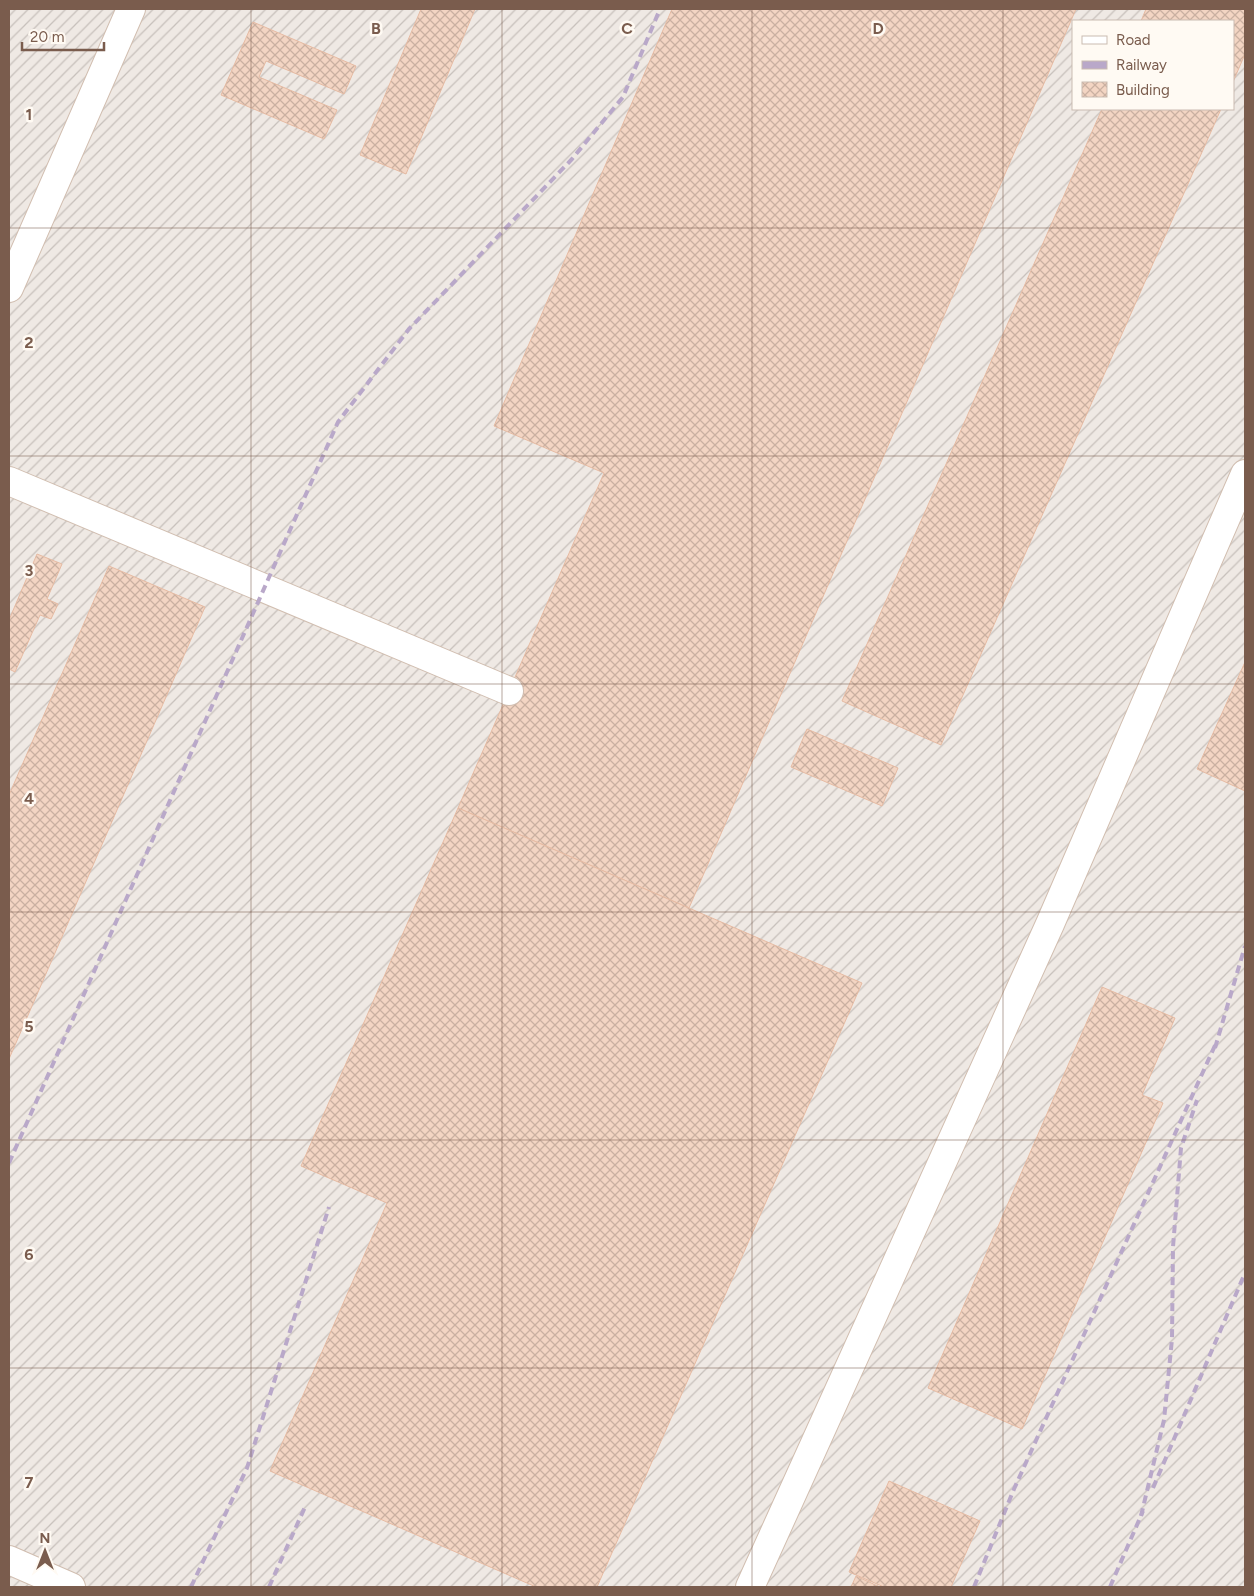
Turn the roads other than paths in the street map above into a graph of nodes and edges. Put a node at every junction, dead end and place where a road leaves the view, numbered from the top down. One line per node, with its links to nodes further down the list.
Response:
1 (131, 9): 2 (lane)
2 (9, 288)
3 (1245, 474): 8 (lane)
4 (9, 482): 5 (lane)
5 (509, 691)
6 (9, 1560): 7 (lane)
7 (70, 1587)
8 (750, 1587)

